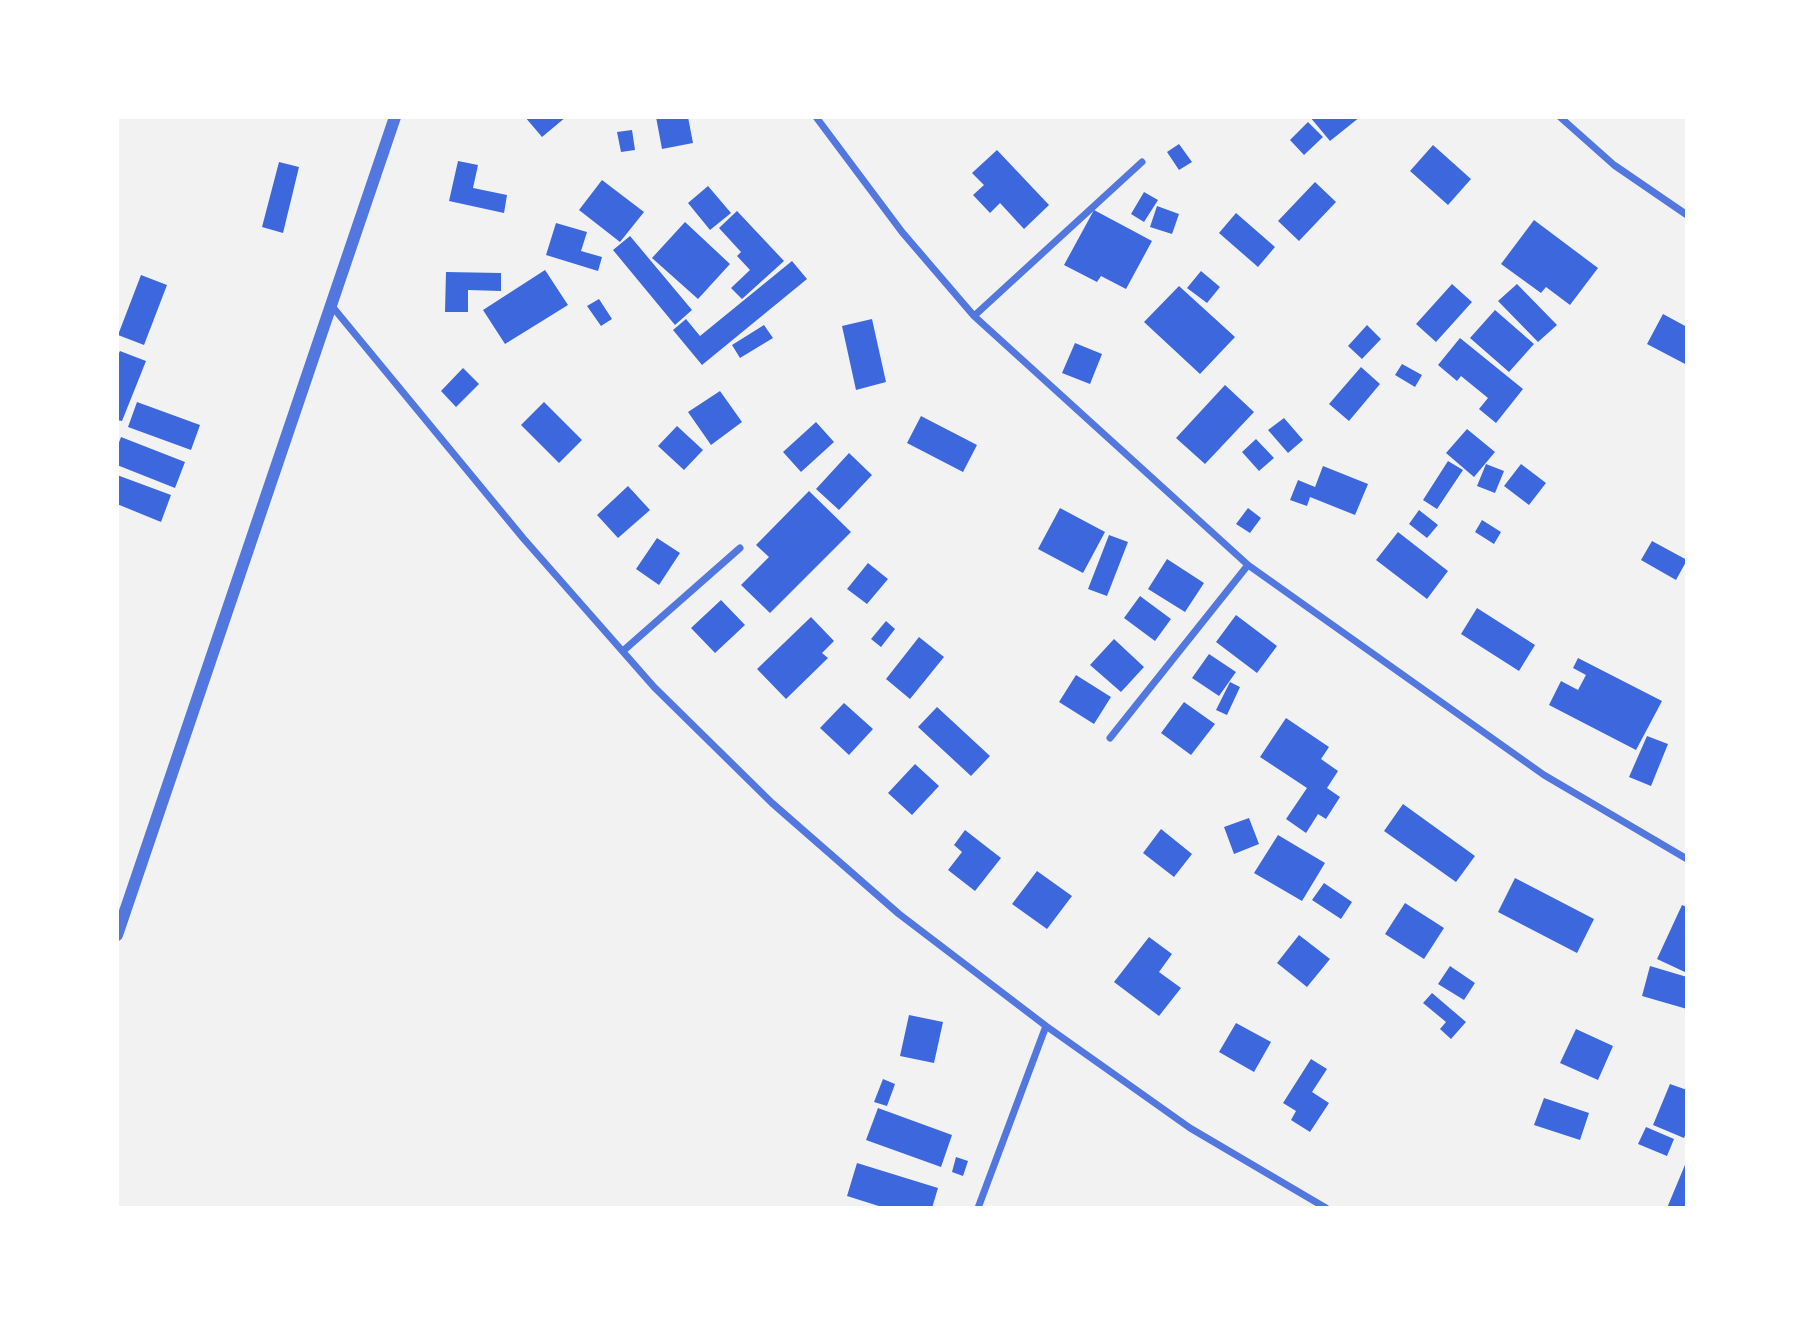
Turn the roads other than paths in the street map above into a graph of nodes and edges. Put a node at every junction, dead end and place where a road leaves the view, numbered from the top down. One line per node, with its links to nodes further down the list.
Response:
1 (396, 117): 6 (street)
2 (816, 117): 7 (street)
3 (1560, 117): 5 (street)
4 (1142, 162): 7 (street)
5 (1687, 215)
6 (331, 304): 10 (street); 13 (street)
7 (974, 316): 9 (street)
8 (740, 548): 10 (street)
9 (1248, 565): 11 (street); 12 (street)
10 (623, 651): 14 (street)
11 (1110, 738)
12 (1687, 859)
13 (117, 935)
14 (1046, 1027): 15 (street); 16 (street)
15 (978, 1208)
16 (1326, 1208)

